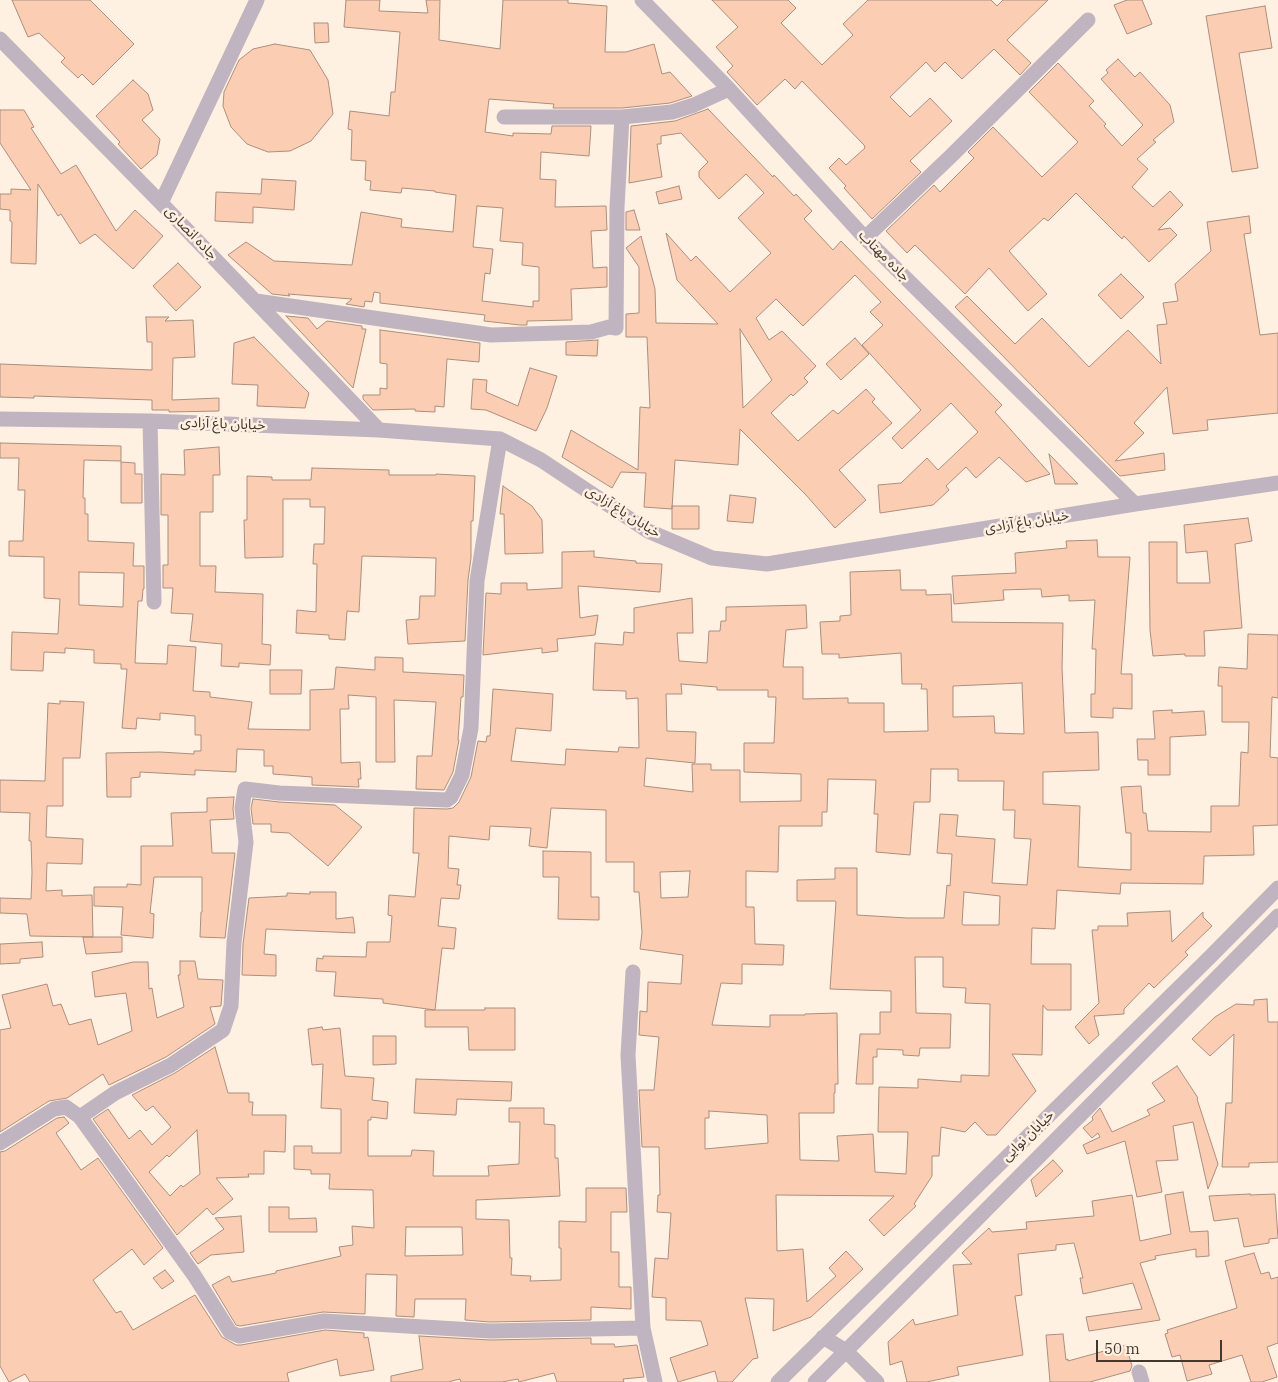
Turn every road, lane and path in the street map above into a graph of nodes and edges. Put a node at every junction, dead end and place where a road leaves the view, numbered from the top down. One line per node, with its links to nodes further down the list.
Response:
1 (257, 0): 8 (street)
2 (642, 0): 5 (street, جاده مهتاب)
3 (1088, 20): 9 (street)
4 (0, 39): 8 (street, جاده انصاری)
5 (729, 89): 7 (street); 9 (street, جاده مهتاب)
6 (504, 117): 7 (street)
7 (622, 117): 10 (street)
8 (161, 203): 10 (street, جاده انصاری)
9 (865, 238): 16 (street, جاده مهتاب)
10 (256, 301): 13 (street, جاده انصاری)
11 (0, 419): 12 (street, خیابان باغ آزادی)
12 (150, 422): 13 (street, خیابان باغ آزادی); 17 (street)
13 (379, 430): 14 (street, خیابان باغ آزادی)
14 (500, 439): 16 (street, خیابان باغ آزادی); 21 (street)
15 (1278, 483): 16 (street, خیابان باغ آزادی)
16 (1136, 504)
17 (154, 602)
18 (1278, 888): 24 (street, خیابان نوایی)
19 (1278, 916): 25 (street, خیابان نوایی)
20 (633, 972): 23 (street)
21 (80, 1117): 22 (street); 23 (street)
22 (0, 1143)
23 (643, 1328): 26 (street)
24 (823, 1337): 25 (street); 27 (street, خیابان نوایی)
25 (846, 1351): 28 (street, خیابان نوایی); 29 (street)
26 (654, 1382)
27 (778, 1382)
28 (815, 1382)
29 (878, 1382)

